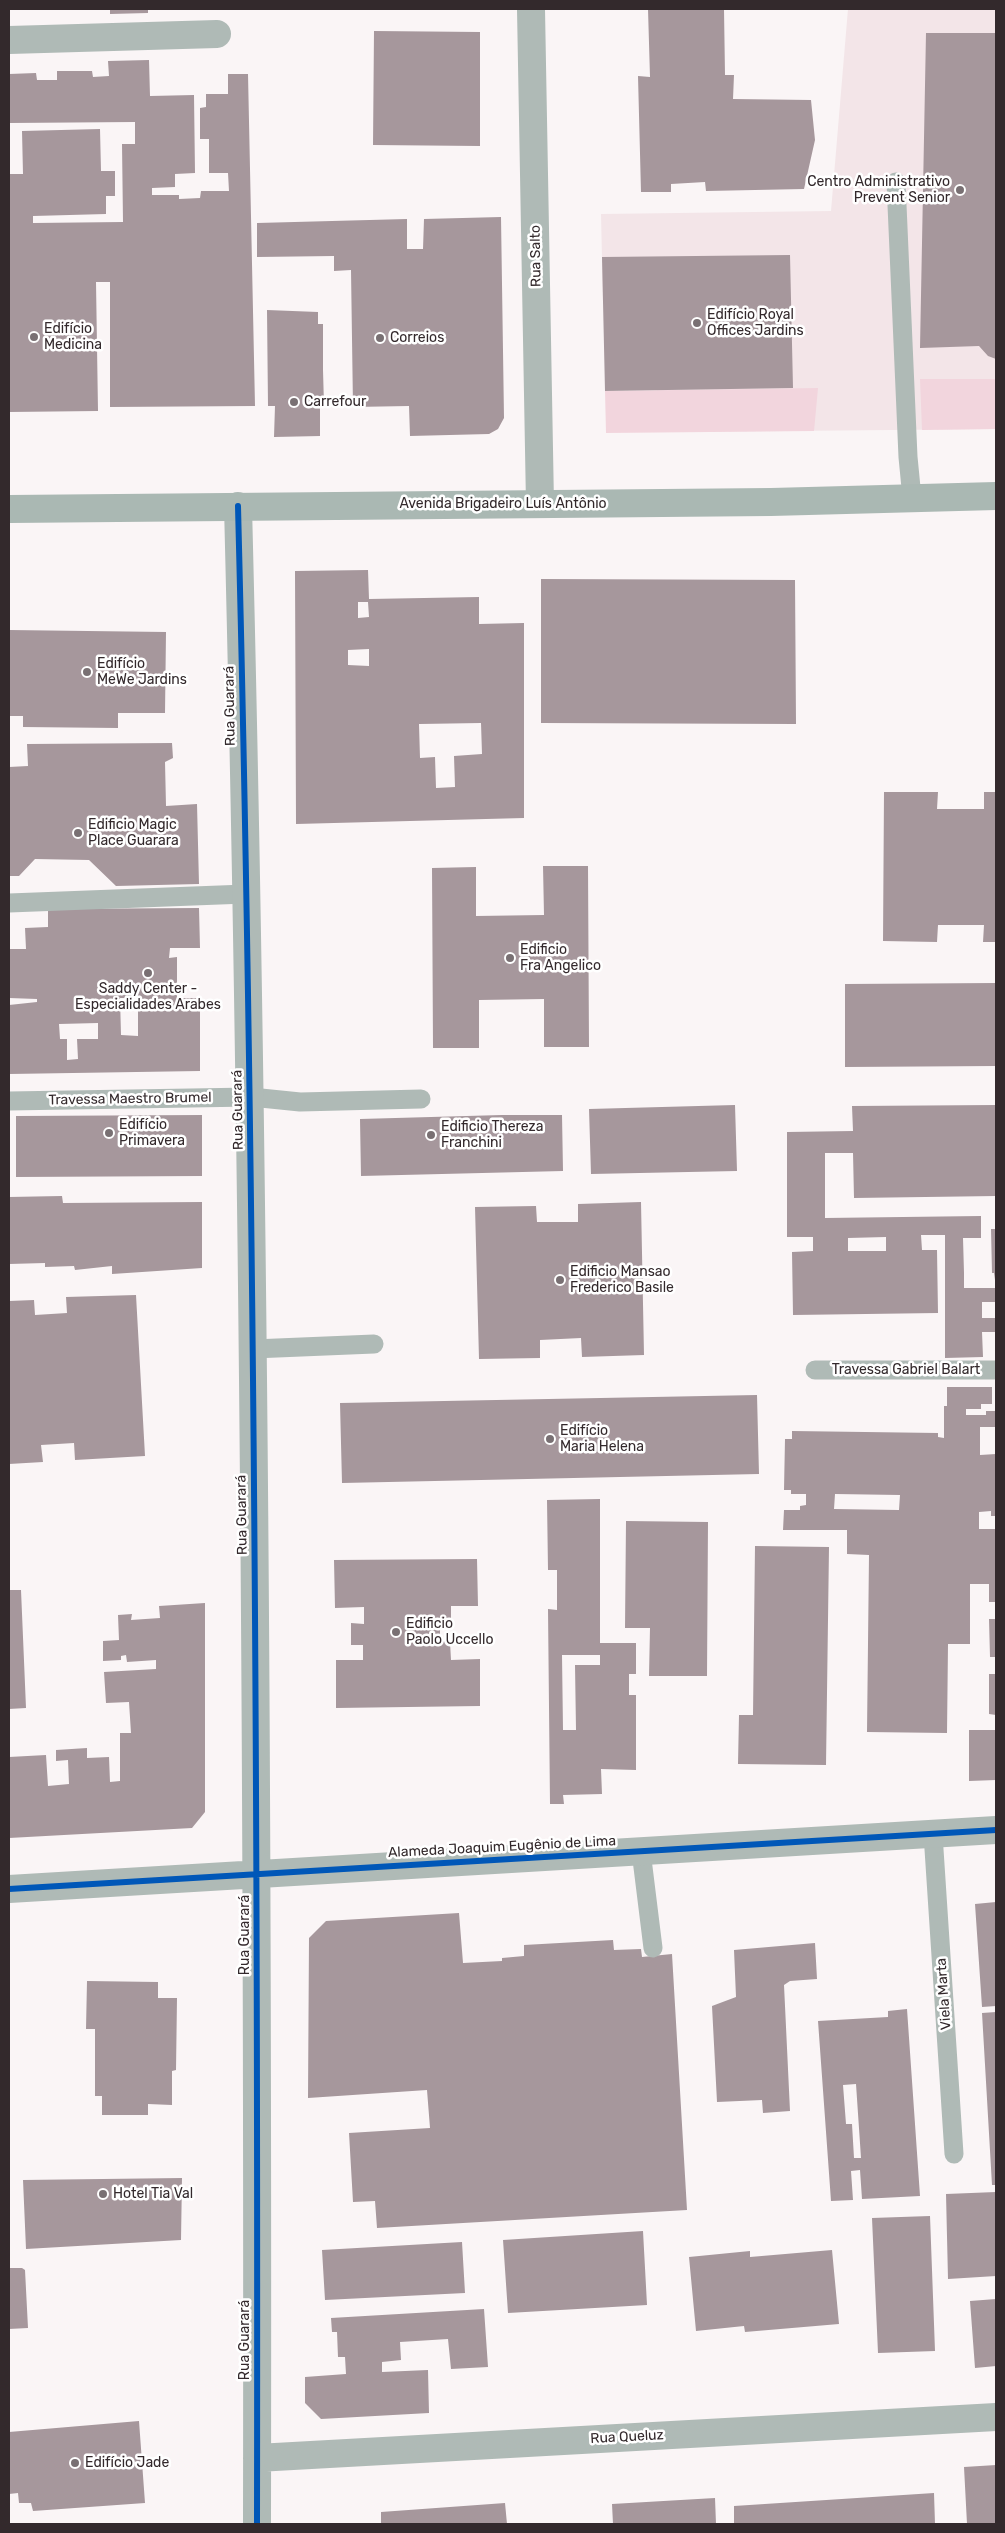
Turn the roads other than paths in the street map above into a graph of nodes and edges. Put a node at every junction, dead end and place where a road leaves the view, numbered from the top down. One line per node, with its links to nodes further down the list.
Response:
1 (532, 9): 7 (street, Rua Salto)
2 (217, 34): 3 (street)
3 (9, 40)
4 (896, 182): 6 (lane)
5 (996, 496): 6 (main road, Avenida Brigadeiro Luís Antônio)
6 (912, 498): 7 (main road, Avenida Brigadeiro Luís Antônio)
7 (540, 504): 8 (main road, Avenida Brigadeiro Luís Antônio)
8 (238, 506): 9 (main road, Avenida Brigadeiro Luís Antônio); 10 (street, Rua Guarará)
9 (9, 509)
10 (246, 894): 11 (lane); 12 (street, Rua Guarará)
11 (9, 903)
12 (250, 1097): 13 (lane, Travessa Maestro Brumel); 14 (lane, Travessa Maestro Brumel); 16 (street, Rua Guarará)
13 (421, 1099)
14 (9, 1101)
15 (374, 1344): 16 (lane)
16 (253, 1349): 22 (street, Rua Guarará)
17 (815, 1370): 18 (lane, Travessa Gabriel Balart)
18 (996, 1370)
19 (996, 1830): 20 (street, Alameda Joaquim Eugênio de Lima)
20 (934, 1834): 21 (street, Alameda Joaquim Eugênio de Lima); 25 (lane, Viela Marta)
21 (641, 1851): 22 (street, Alameda Joaquim Eugênio de Lima); 24 (lane)
22 (258, 1874): 23 (street, Alameda Joaquim Eugênio de Lima); 27 (street, Rua Guarará)
23 (9, 1889)
24 (653, 1948)
25 (954, 2154)
26 (996, 2417): 27 (street, Rua Queluz)
27 (257, 2458): 28 (street, Rua Guarará)
28 (257, 2524)

